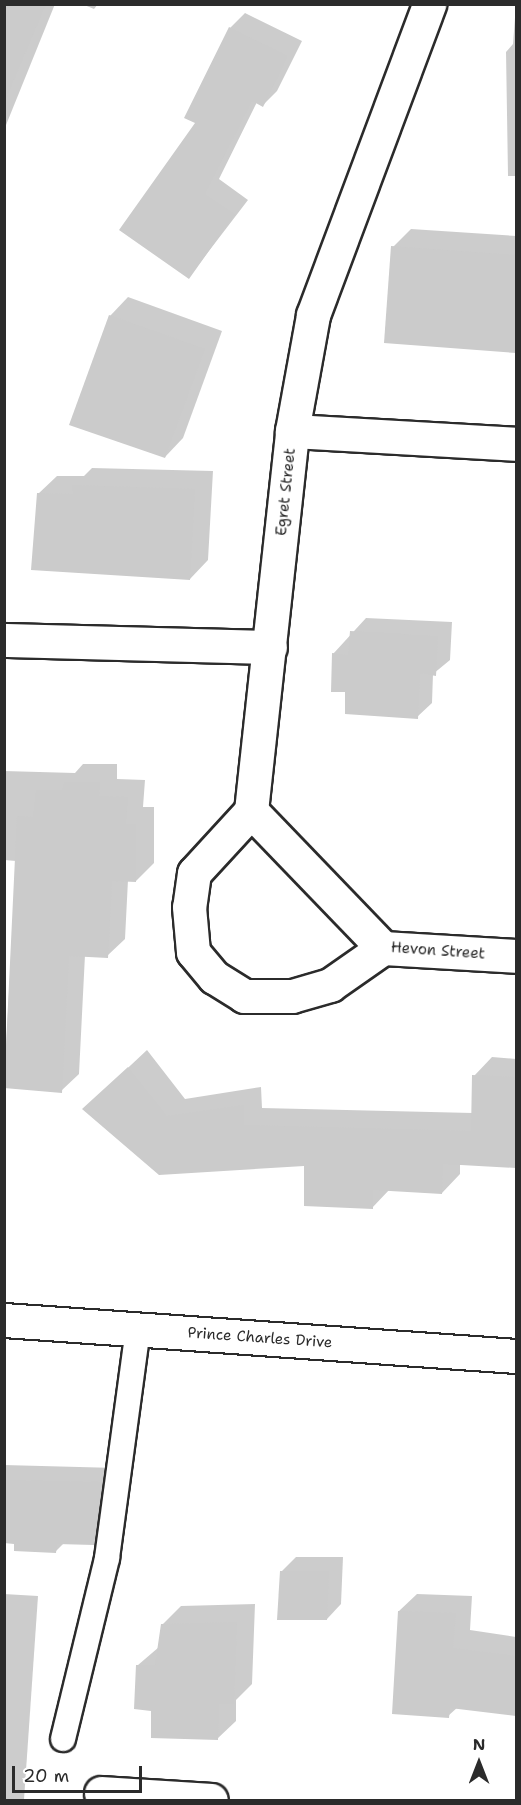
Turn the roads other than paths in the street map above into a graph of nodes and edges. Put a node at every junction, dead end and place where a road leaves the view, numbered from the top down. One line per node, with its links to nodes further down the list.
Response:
1 (429, 4): 2 (main road, Egret Street)
2 (292, 431): 3 (main road); 5 (main road, Egret Street)
3 (516, 444)
4 (4, 640): 5 (main road)
5 (270, 647): 6 (main road, Egret Street)
6 (251, 811): 7 (main road); 7 (main road, Hevon Street)
7 (383, 948): 8 (main road, Hevon Street)
8 (516, 956)
9 (4, 1320): 10 (main road, Prince Charles Drive)
10 (138, 1330): 11 (main road, Prince Charles Drive); 12 (lane)
11 (516, 1356)
12 (63, 1739)
13 (101, 1793): 14 (main road)
14 (211, 1800)

